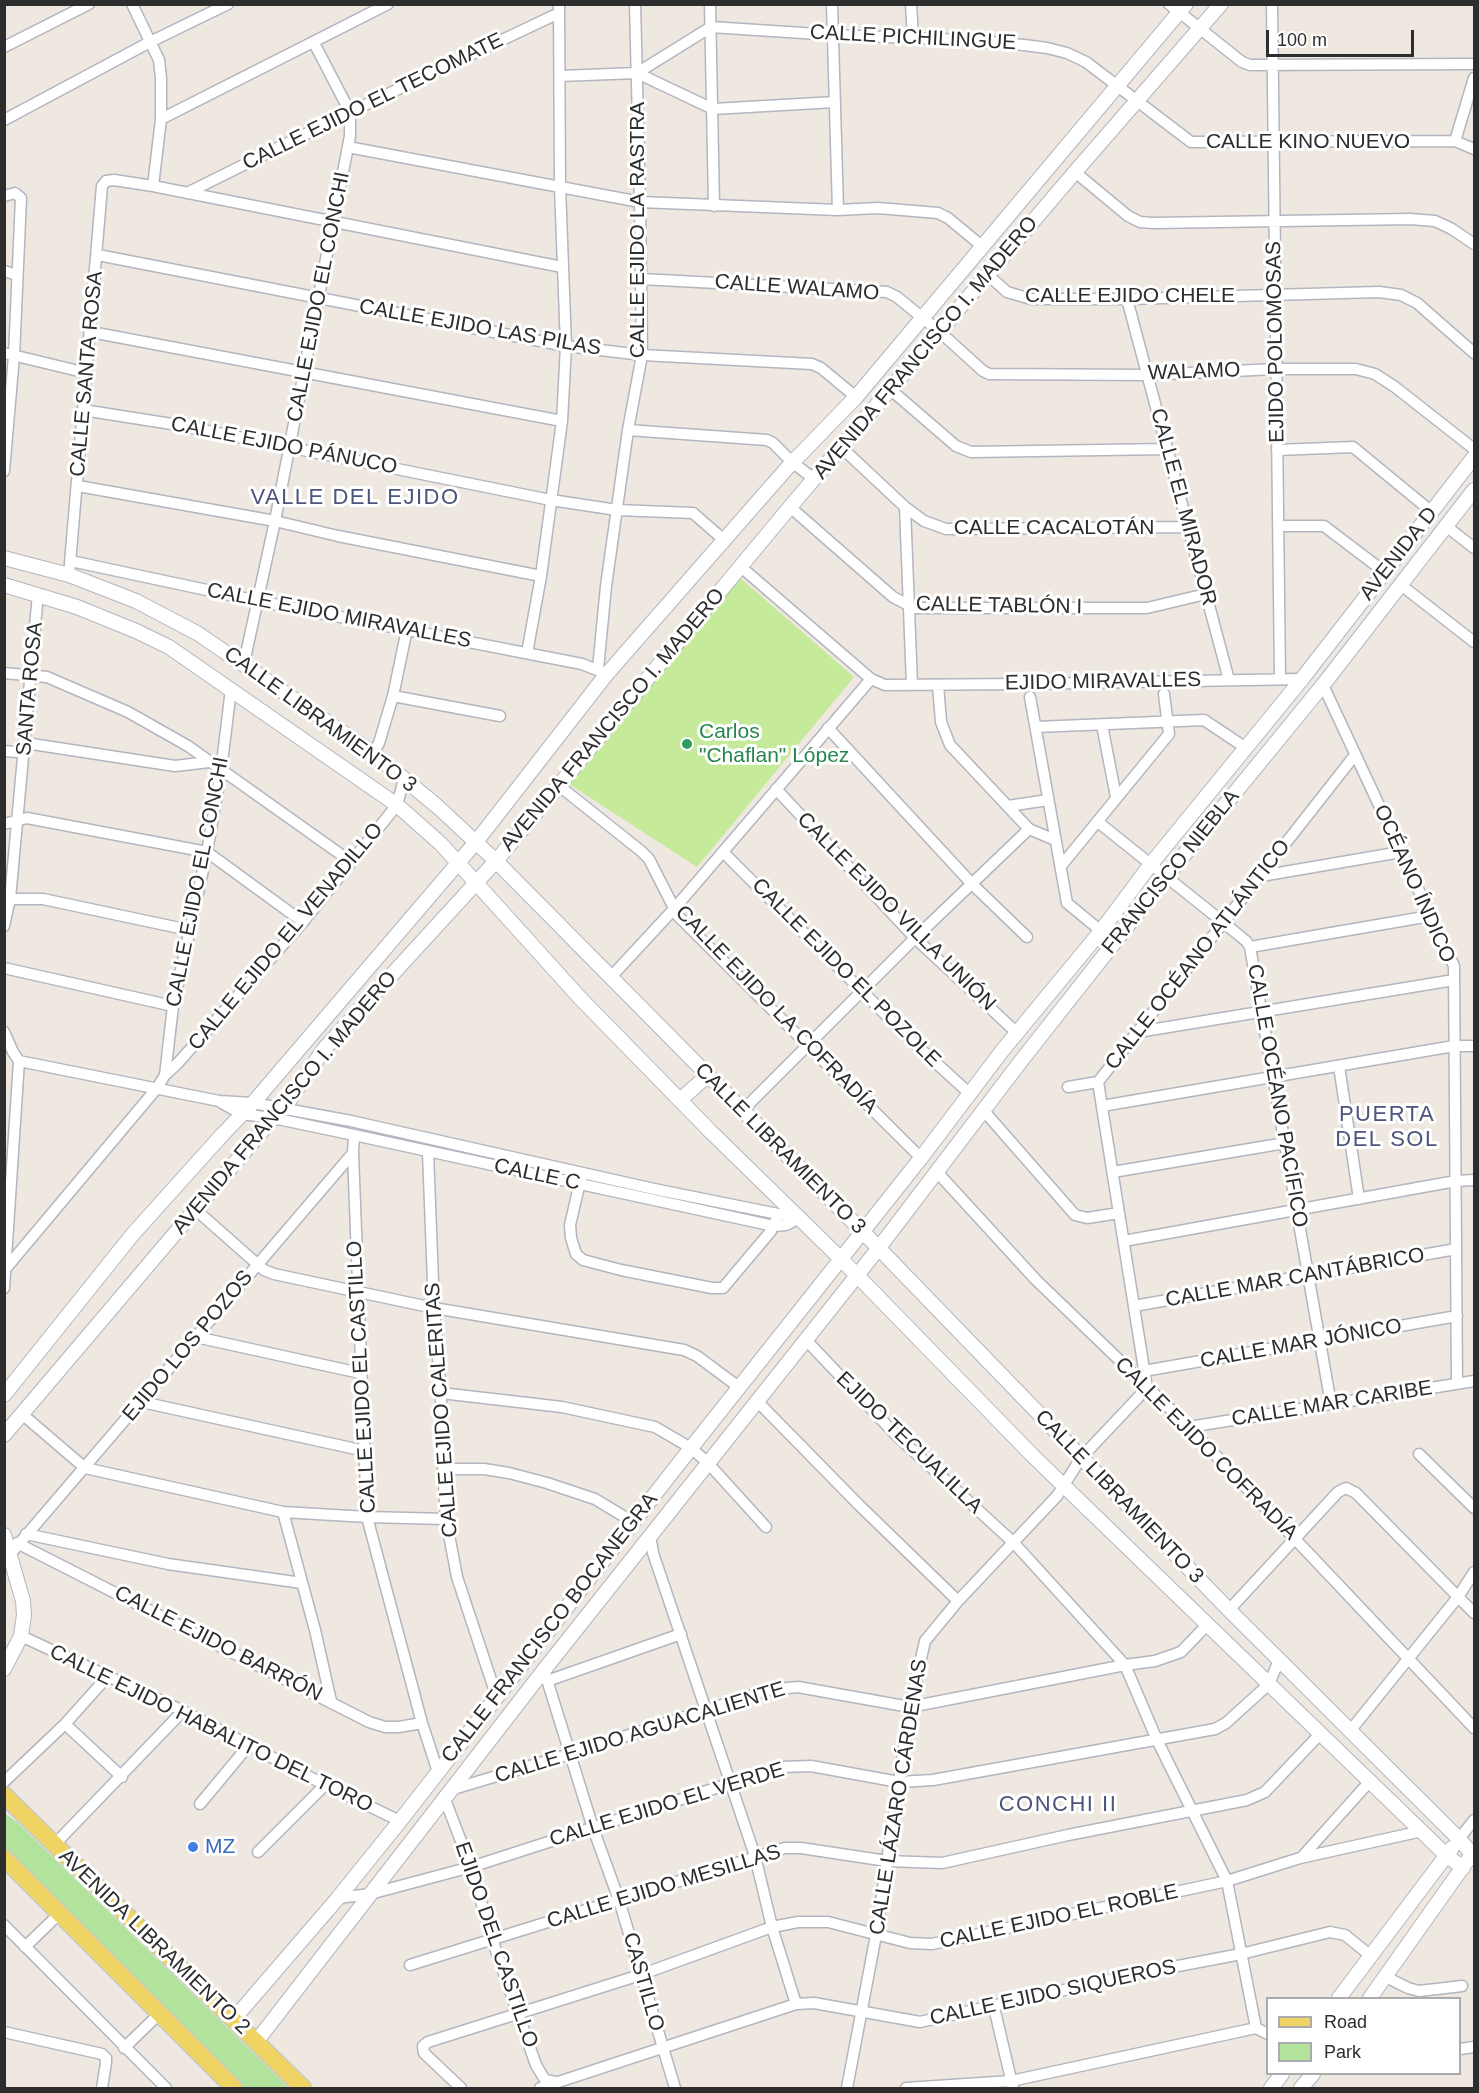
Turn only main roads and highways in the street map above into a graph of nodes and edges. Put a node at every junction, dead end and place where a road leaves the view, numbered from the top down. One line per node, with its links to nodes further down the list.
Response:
1 (4, 1796): 4 (main road, AVENIDA LIBRAMIENTO 2)
2 (4, 1858): 3 (main road, AVENIDA LIBRAMIENTO 2)
3 (234, 2088)
4 (303, 2088)

